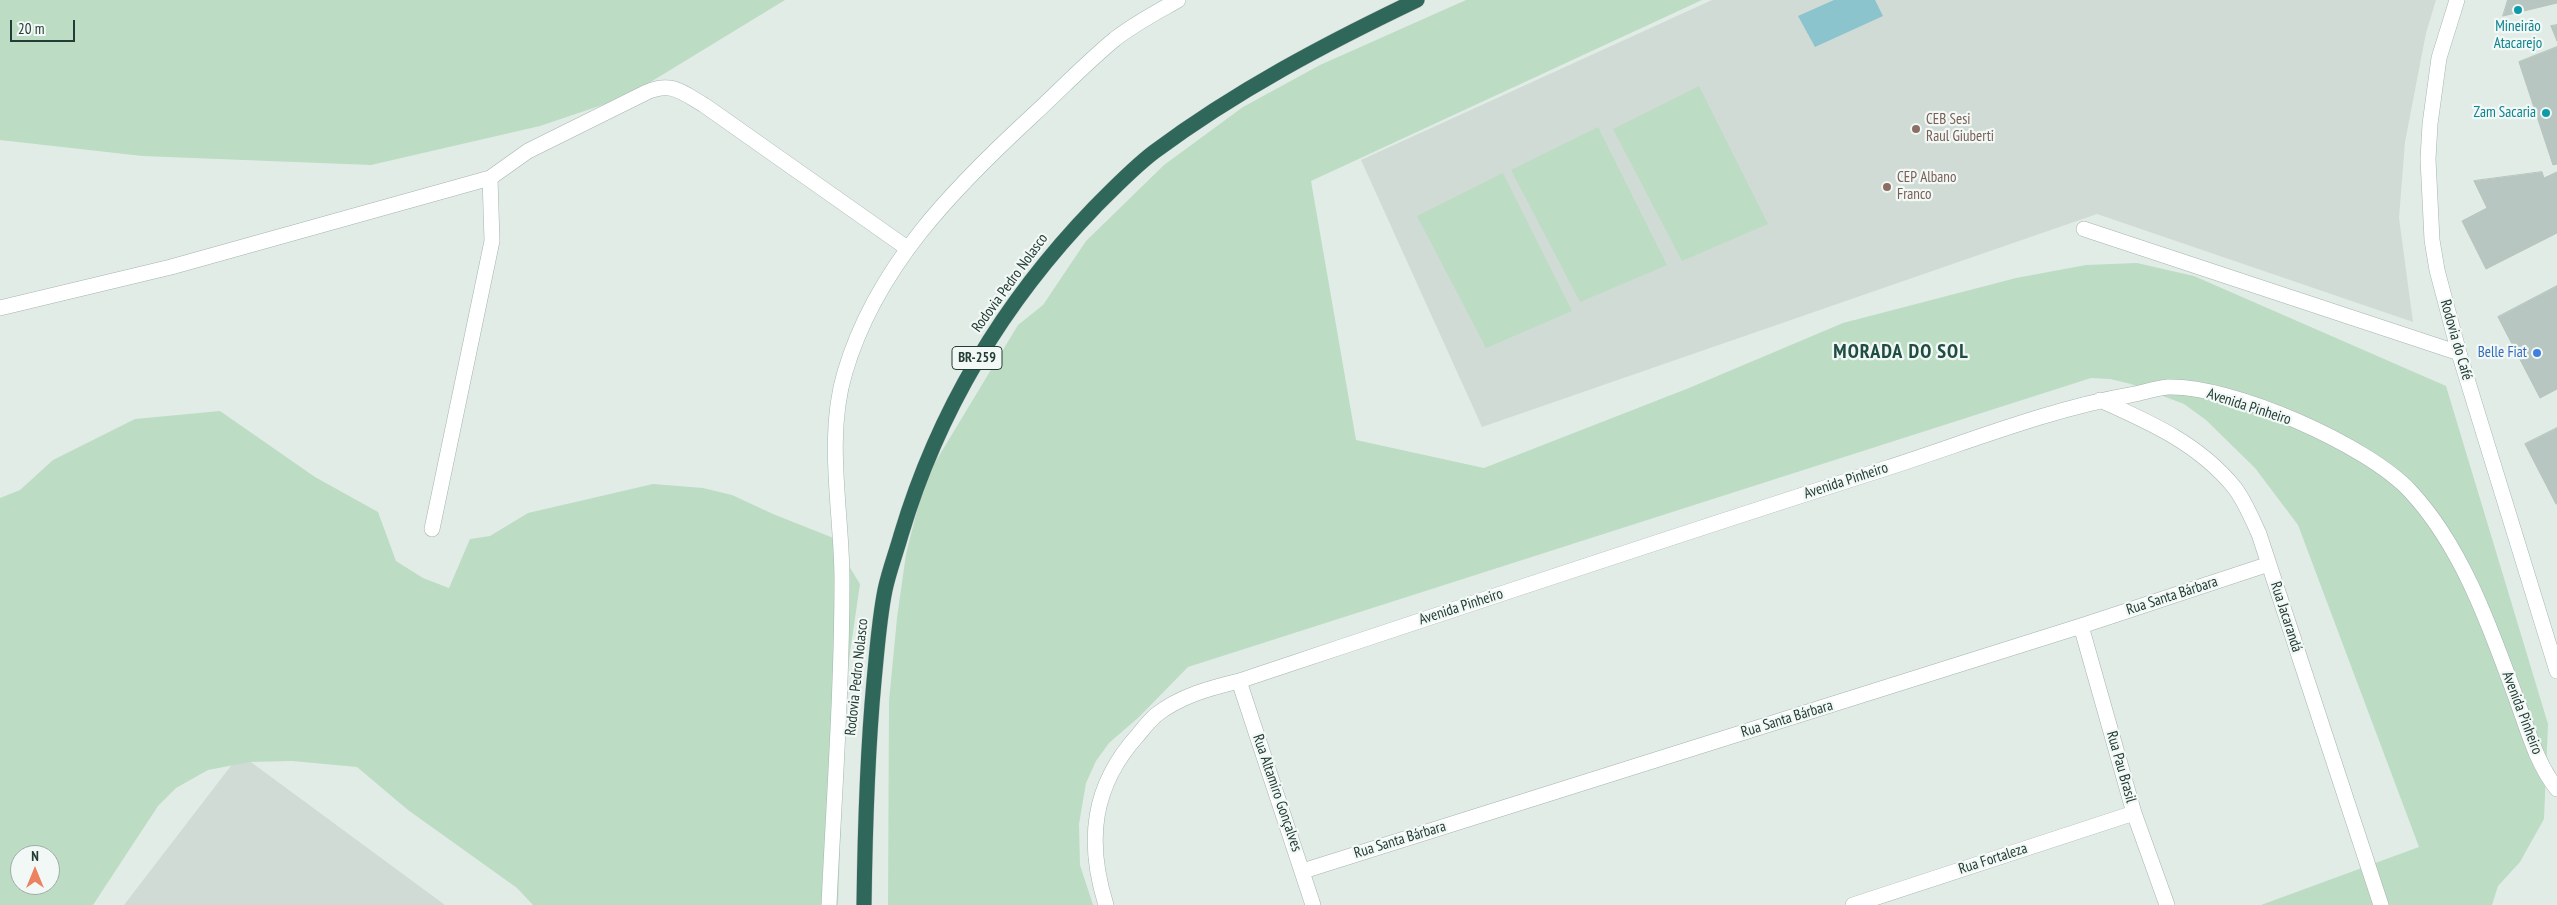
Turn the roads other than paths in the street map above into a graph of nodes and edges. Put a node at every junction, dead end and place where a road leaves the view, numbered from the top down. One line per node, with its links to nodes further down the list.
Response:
1 (1178, 0): 6 (street)
2 (2457, 0): 8 (street, Rodovia do Café)
3 (1415, 2): 19 (highway, Rodovia Pedro Nolasco / BR-259)
4 (490, 178): 6 (street); 7 (street); 10 (street)
5 (2084, 229): 8 (street)
6 (907, 248): 18 (street)
7 (0, 308)
8 (2459, 353): 13 (street, Rodovia do Café)
9 (2100, 400): 11 (street, Rua Jacarandá); 14 (street, Avenida Pinheiro); 15 (street, Avenida Pinheiro)
10 (432, 529)
11 (2269, 564): 12 (street, Rua Santa Bárbara); 24 (street, Rua Jacarandá)
12 (2081, 626): 16 (street, Rua Pau Brasil); 17 (street, Rua Santa Bárbara)
13 (2557, 671)
14 (1239, 681): 17 (street, Rua Altamiro Gonçalves); 20 (street, Avenida Pinheiro)
15 (2557, 789)
16 (2134, 813): 22 (street, Rua Fortaleza); 23 (street, Rua Pau Brasil)
17 (1303, 871): 21 (street, Rua Altamiro Gonçalves)
18 (829, 905)
19 (864, 905)
20 (1106, 905)
21 (1313, 905)
22 (1853, 905)
23 (2167, 905)
24 (2380, 905)

